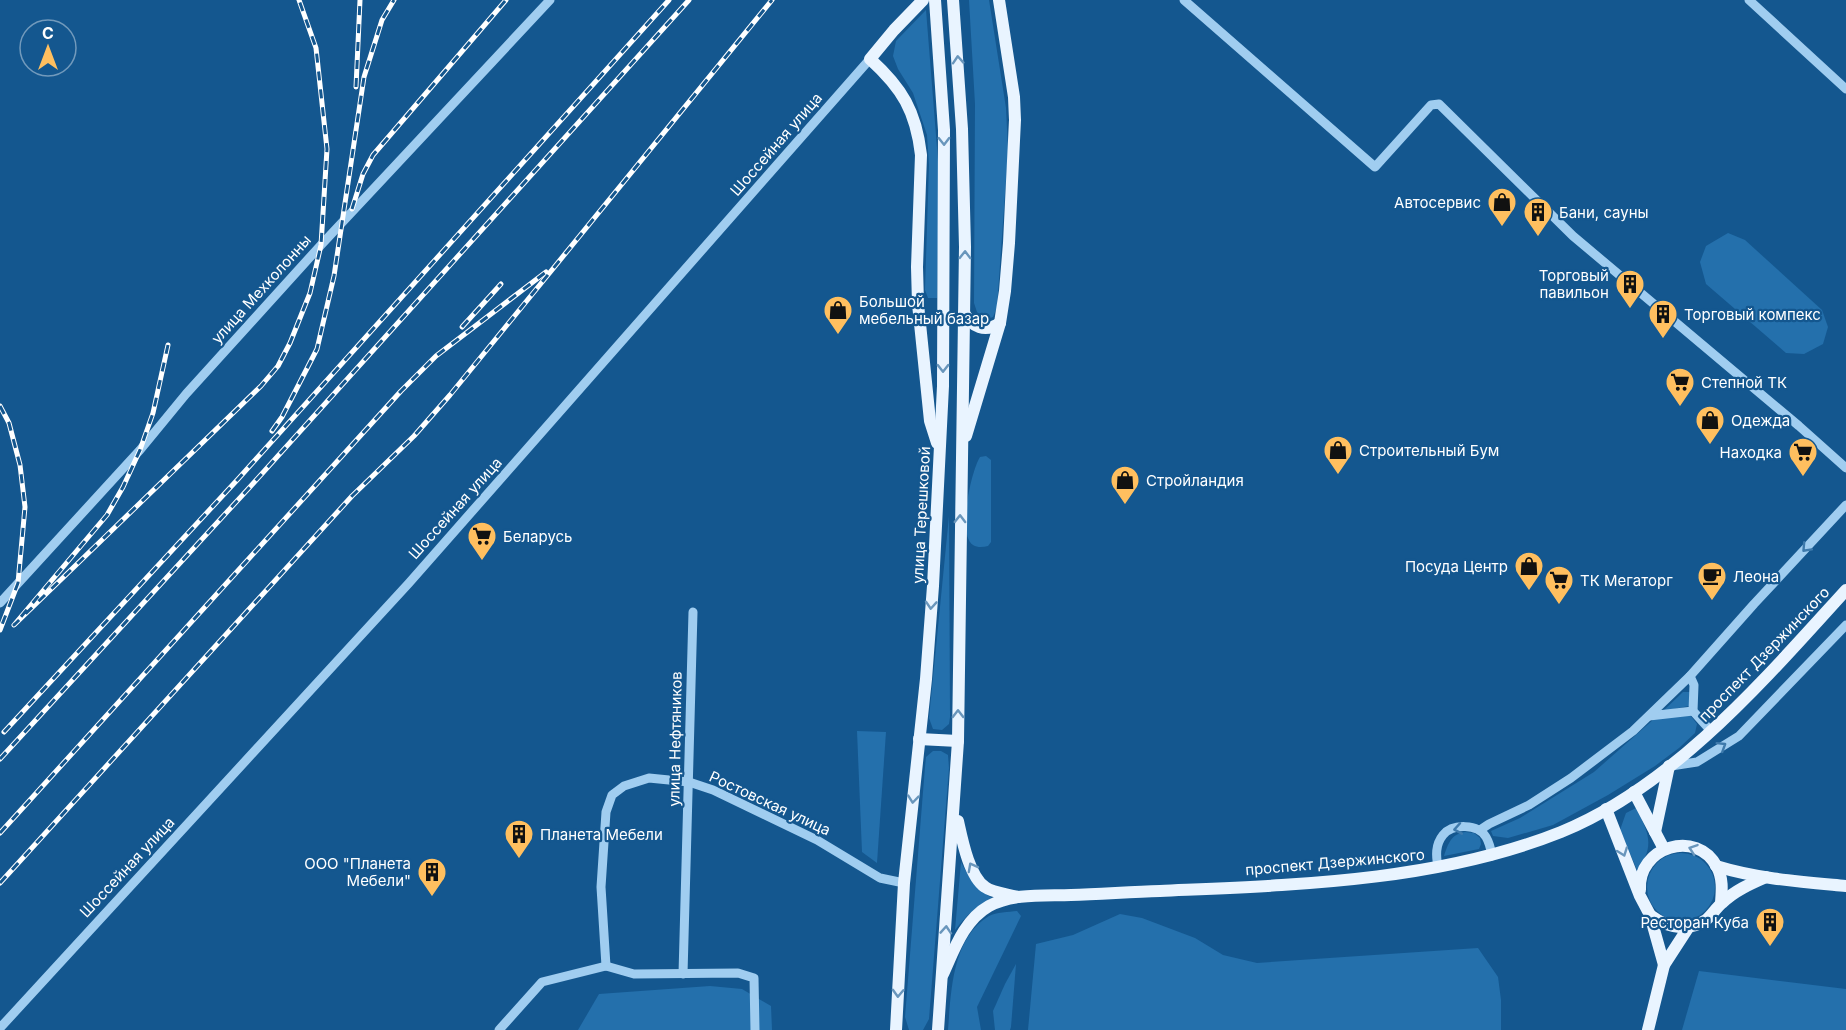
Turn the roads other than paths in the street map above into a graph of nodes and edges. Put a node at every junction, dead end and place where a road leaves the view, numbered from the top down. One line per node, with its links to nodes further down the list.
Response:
1 (550, 0): 21 (street, улица Мехколонны)
2 (923, 0): 8 (main road, Шоссейная улица)
3 (935, 0): 11 (main road, улица Терешковой, one-way to 11)
4 (953, 0): 12 (main road, one-way to 4)
5 (999, 0): 13 (main road)
6 (1185, 0): 16 (street)
7 (1749, 0): 9 (street)
8 (870, 59): 10 (main road); 53 (street, Шоссейная улица)
9 (1846, 89)
10 (918, 304): 11 (main road); 15 (main road)
11 (944, 310): 15 (main road, улица Терешковой, one-way to 15)
12 (964, 313): 13 (main road); 14 (main road)
13 (1000, 323): 14 (main road)
14 (961, 450): 18 (main road)
15 (939, 451): 17 (main road, улица Терешковой)
16 (1846, 468)
17 (938, 481): 18 (main road); 28 (main road, улица Терешковой, one-way to 28)
18 (961, 482): 29 (main road, one-way to 18)
19 (1846, 505): 24 (street, one-way to 24)
20 (1846, 590): 27 (main road, проспект Дзержинского)
21 (0, 603)
22 (693, 612): 31 (street, улица Нефтяников)
23 (1846, 625): 30 (street, one-way to 23)
24 (1690, 676): 25 (street); 26 (street)
25 (1693, 711): 26 (street); 27 (street)
26 (1649, 716): 35 (street)
27 (1711, 731): 30 (main road, проспект Дзержинского)
28 (918, 739): 29 (main road); 42 (main road, улица Терешковой, one-way to 42)
29 (957, 741): 33 (main road)
30 (1669, 766): 32 (main road, проспект Дзержинского); 36 (main road)
31 (689, 782): 42 (street, Ростовская улица); 50 (street, Ростовская улица); 51 (street, улица Нефтяников)
32 (1634, 792): 34 (main road, проспект Дзержинского); 36 (main road)
33 (955, 807): 45 (main road, one-way to 33); 52 (main road, one-way to 33)
34 (1606, 809): 38 (main road, проспект Дзержинского); 44 (main road, one-way to 44)
35 (1480, 830): 38 (street); 40 (street, one-way to 40)
36 (1655, 831): 37 (main road)
37 (1664, 849): 39 (main road, one-way to 37); 44 (main road)
38 (1492, 856): 40 (main road, проспект Дзержинского)
39 (1716, 866): 41 (main road); 46 (main road)
40 (1438, 867): 45 (main road, проспект Дзержинского)
41 (1766, 877): 43 (main road); 46 (main road)
42 (904, 883): 56 (main road, улица Терешковой, one-way to 56)
43 (1846, 886)
44 (1640, 896): 47 (main road)
45 (1018, 897): 52 (main road)
46 (1721, 903): 48 (main road)
47 (1650, 915): 48 (main road); 49 (main road)
48 (1688, 928): 49 (main road)
49 (1664, 965): 58 (main road)
50 (606, 966): 51 (street); 54 (street)
51 (683, 974): 55 (street)
52 (943, 974): 57 (main road)
53 (0, 1028)
54 (499, 1030)
55 (755, 1030)
56 (896, 1030)
57 (938, 1030)
58 (1648, 1030)

